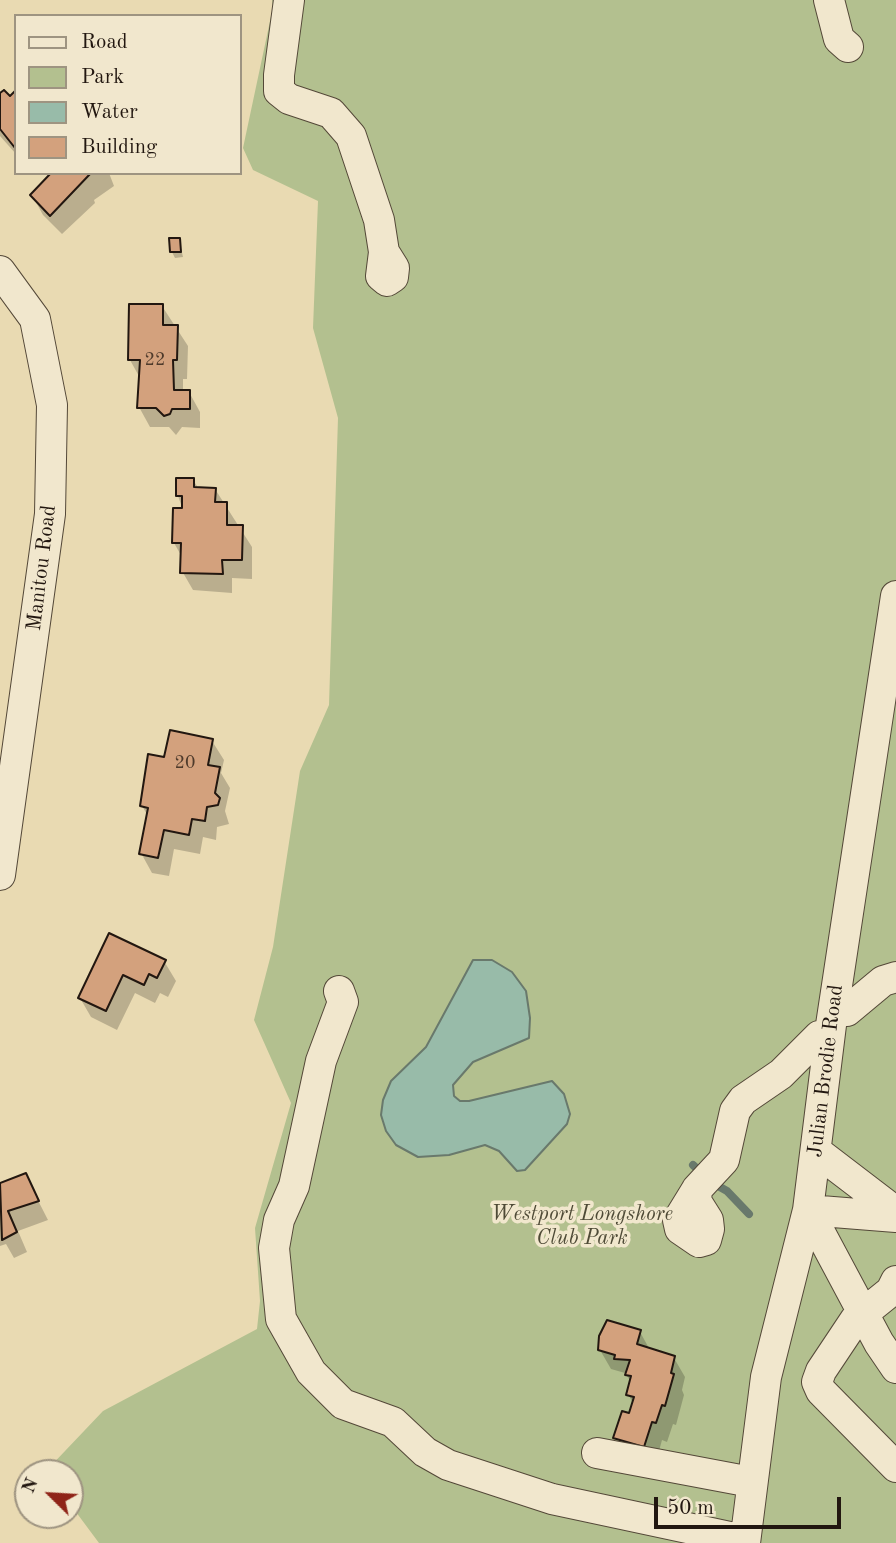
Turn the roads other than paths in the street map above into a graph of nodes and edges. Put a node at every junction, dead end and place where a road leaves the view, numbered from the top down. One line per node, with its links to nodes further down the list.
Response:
1 (289, 0): 4 (street)
2 (829, 0): 3 (street)
3 (848, 47)
4 (384, 252)
5 (0, 271): 7 (street, Manitou Road)
6 (896, 596): 12 (street, Julian Brodie Road)
7 (0, 875)
8 (896, 976): 10 (street)
9 (339, 991): 22 (street)
10 (847, 1011)
11 (819, 1036): 13 (street)
12 (816, 1151): 14 (street, Julian Brodie Road); 15 (street)
13 (706, 1179)
14 (808, 1210): 15 (street); 17 (street); 21 (street, Julian Brodie Road)
15 (896, 1215)
16 (896, 1282): 17 (street)
17 (863, 1314): 18 (street); 20 (street)
18 (896, 1368)
19 (597, 1453): 21 (street)
20 (896, 1467)
21 (751, 1482): 22 (street, Julian Brodie Road)
22 (742, 1543)

